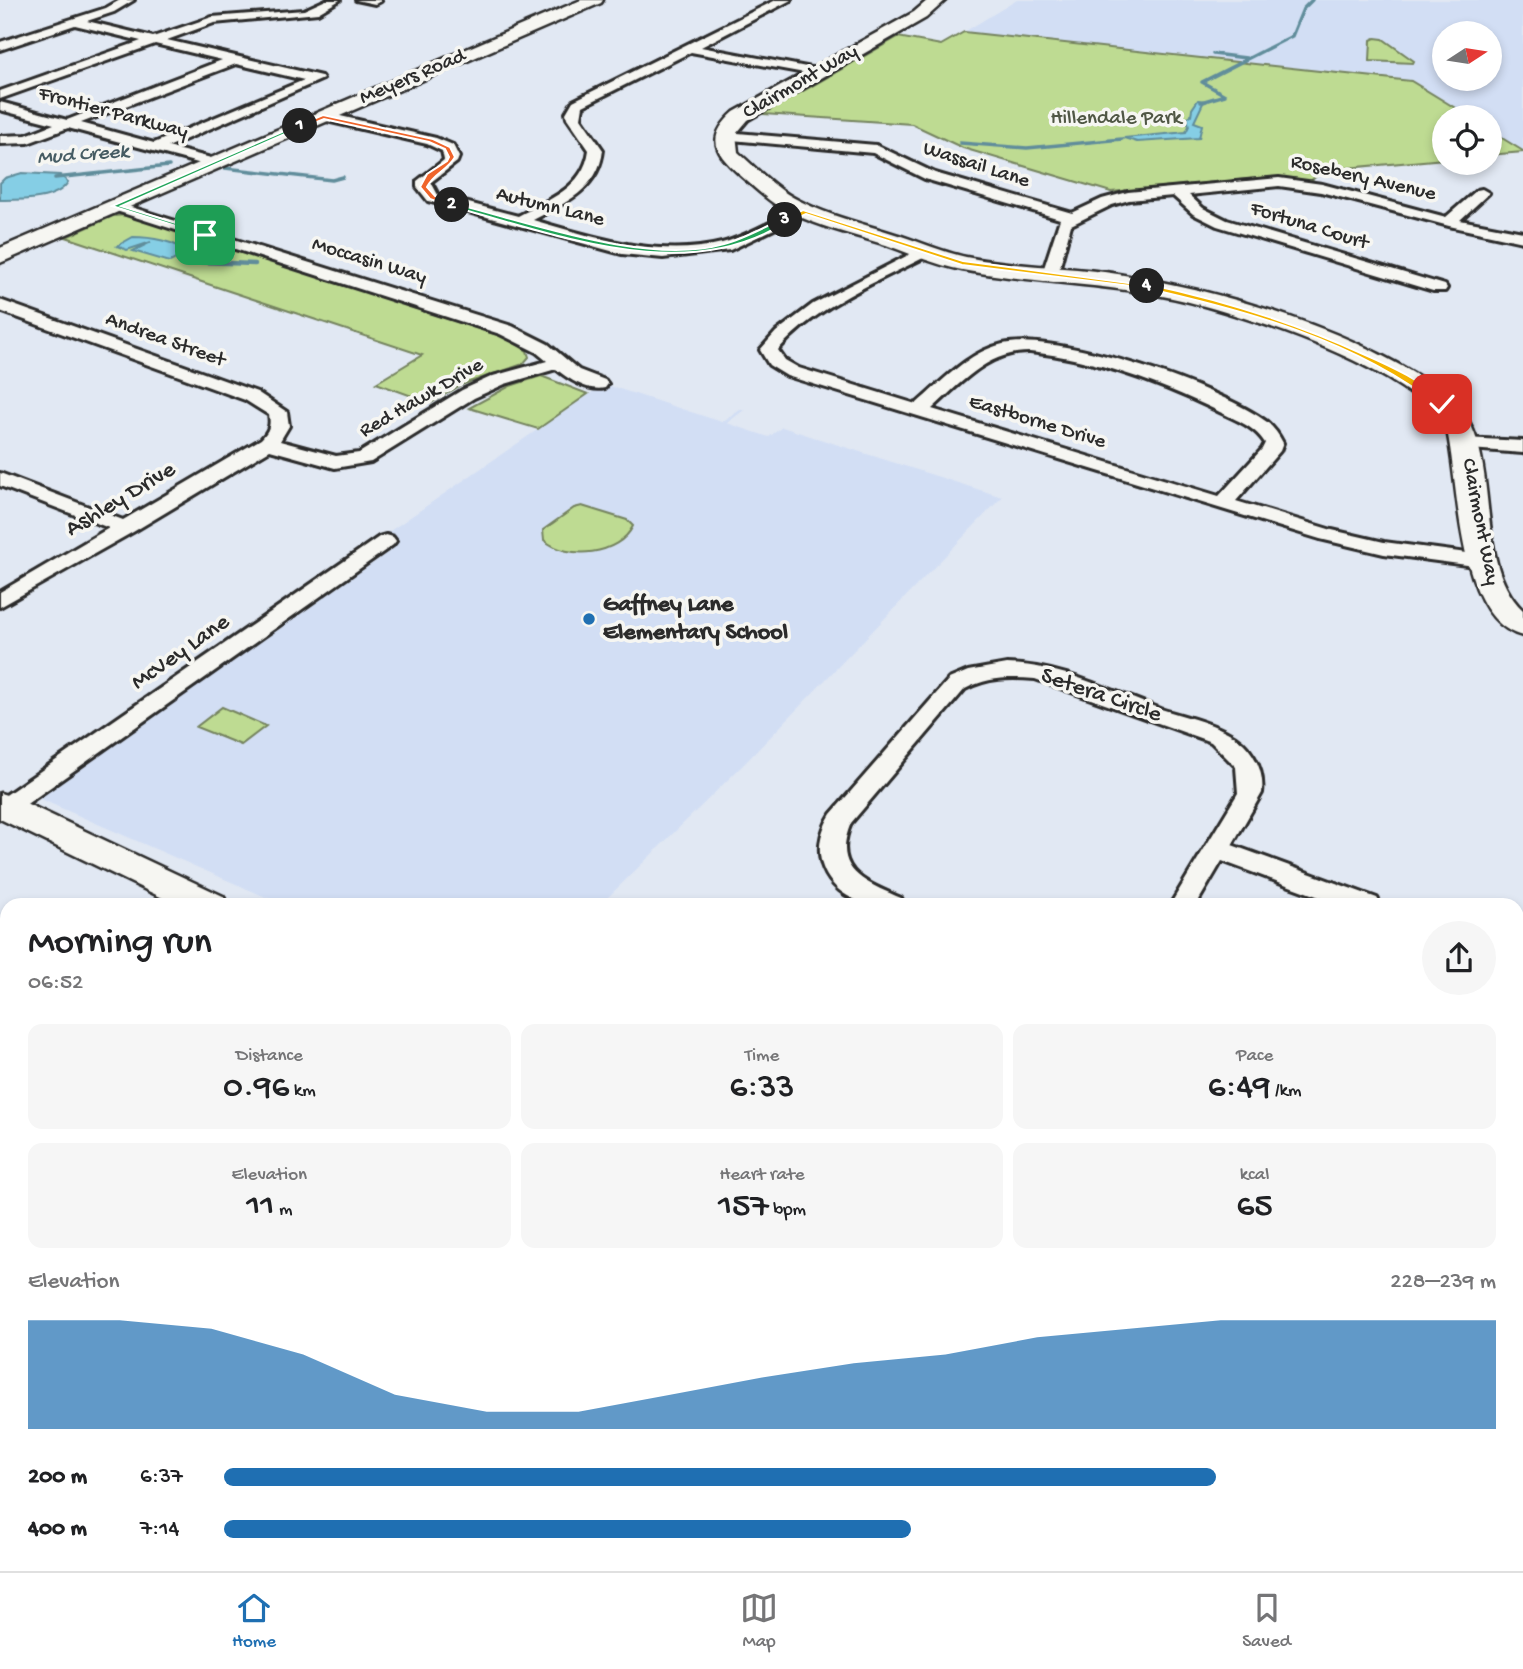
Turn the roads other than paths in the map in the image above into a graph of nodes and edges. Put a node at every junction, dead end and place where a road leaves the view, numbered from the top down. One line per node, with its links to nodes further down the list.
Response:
1 (128, 0): 8 (street)
2 (334, 0): 9 (street)
3 (362, 0): 7 (street)
4 (595, 0): 16 (street, Meyers Road)
5 (785, 0): 11 (street)
6 (938, 0): 13 (street, Clairmont Way)
7 (376, 1)
8 (75, 22): 9 (street); 10 (street)
9 (155, 40): 12 (street); 14 (street)
10 (0, 46)
11 (688, 48): 13 (street); 27 (street)
12 (237, 59): 17 (street); 20 (street)
13 (817, 73): 18 (street, Clairmont Way)
14 (0, 95)
15 (0, 106): 17 (street, Frontier Parkway)
16 (323, 117): 21 (street, Meyers Road); 27 (street, Autumn Lane)
17 (67, 124): 19 (street); 20 (street, Frontier Parkway)
18 (726, 136): 25 (street, Clairmont Way); 26 (street, Wassail Lane)
19 (0, 140)
20 (156, 147): 21 (street, Frontier Parkway)
21 (215, 163): 24 (street, Meyers Road)
22 (1175, 190): 26 (street, Rosebery Avenue); 28 (street, Rosebery Avenue); 33 (street, Fortuna Court)
23 (1482, 193): 28 (street)
24 (115, 206): 31 (street, Meyers Road); 35 (street, Moccasin Way)
25 (806, 211): 27 (street, Autumn Lane); 30 (street, Clairmont Way)
26 (1071, 218): 32 (street)
27 (517, 222)
28 (1448, 222): 29 (street, Rosebery Avenue)
29 (1523, 237)
30 (924, 252): 32 (street, Clairmont Way); 37 (street, Eastborne Drive)
31 (0, 256)
32 (1050, 274): 39 (street, Clairmont Way)
33 (1439, 288)
34 (5, 311): 38 (street, Andrea Street)
35 (557, 363): 36 (street, Moccasin Way); 38 (street, Red Hawk Drive)
36 (599, 384)
37 (918, 411): 42 (street, Eastborne Drive); 42 (street)
38 (268, 443): 43 (street, Ashley Drive)
39 (1464, 444): 40 (street); 45 (street, Clairmont Way)
40 (1523, 447)
41 (0, 480): 43 (street)
42 (1223, 503): 45 (street, Eastborne Drive)
43 (126, 528): 46 (street, Ashley Drive)
44 (386, 541): 48 (street, McVey Lane)
45 (1482, 561): 47 (street, Clairmont Way)
46 (0, 601)
47 (1523, 627)
48 (3, 806): 50 (street)
49 (1217, 849): 51 (street, Setera Circle); 52 (street, Setera Circle); 53 (street)
50 (195, 898)
51 (877, 898)
52 (1187, 898)
53 (1349, 898)

